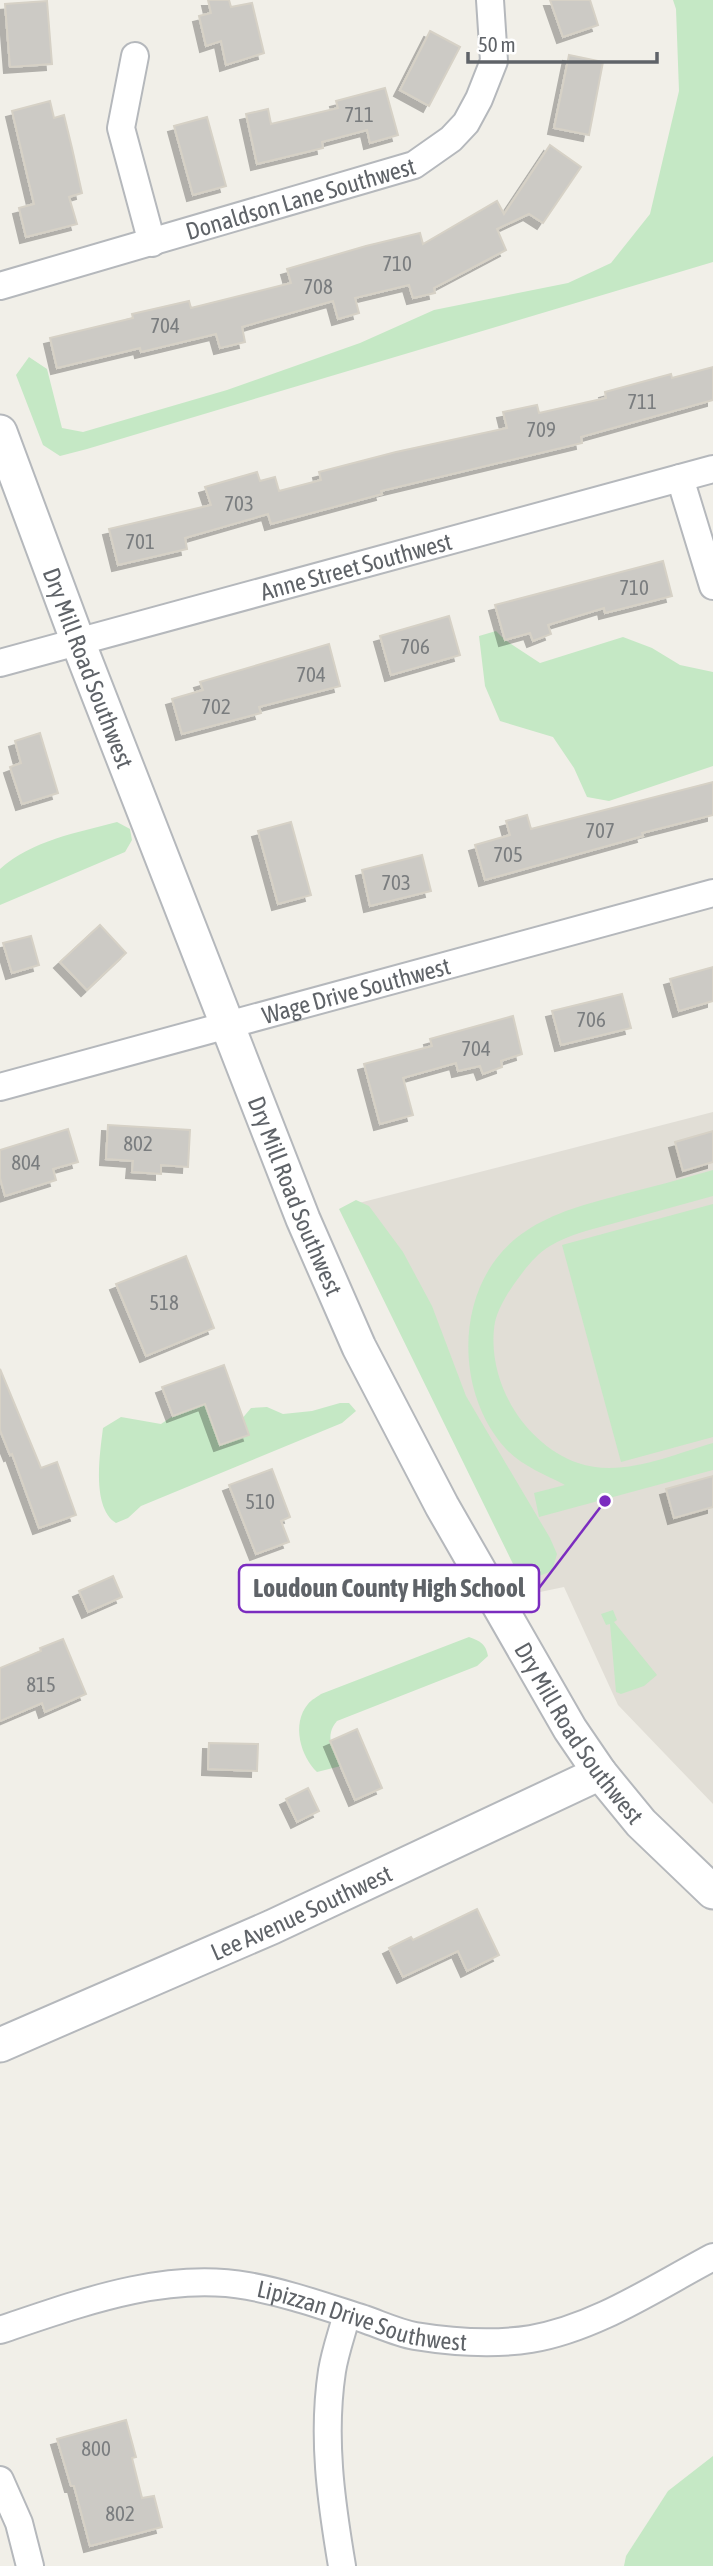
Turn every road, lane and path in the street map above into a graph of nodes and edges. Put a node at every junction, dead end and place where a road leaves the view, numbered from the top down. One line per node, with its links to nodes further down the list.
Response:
1 (489, 0): 3 (street, Donaldson Lane Southwest)
2 (135, 56): 3 (street)
3 (152, 243): 4 (street, Donaldson Lane Southwest)
4 (0, 286)
5 (0, 432): 9 (street, Dry Mill Road Southwest)
6 (713, 469): 7 (street, Anne Street Southwest)
7 (680, 478): 8 (street); 9 (street, Anne Street Southwest)
8 (713, 586)
9 (78, 642): 10 (street, Anne Street Southwest); 12 (street, Dry Mill Road Southwest)
10 (0, 663)
11 (713, 893): 12 (street, Wage Drive Southwest)
12 (227, 1025): 13 (street, Wage Drive Southwest); 14 (street, Dry Mill Road Southwest)
13 (0, 1087)
14 (600, 1773): 15 (street, Dry Mill Road Southwest); 16 (street, Lee Avenue Southwest)
15 (713, 1892)
16 (0, 2046)
17 (713, 2257): 18 (street, Lipizzan Drive Southwest)
18 (347, 2314): 19 (street, Lipizzan Drive Southwest); 22 (street)
19 (0, 2330)
20 (0, 2480): 21 (street)
21 (30, 2566)
22 (342, 2566)

